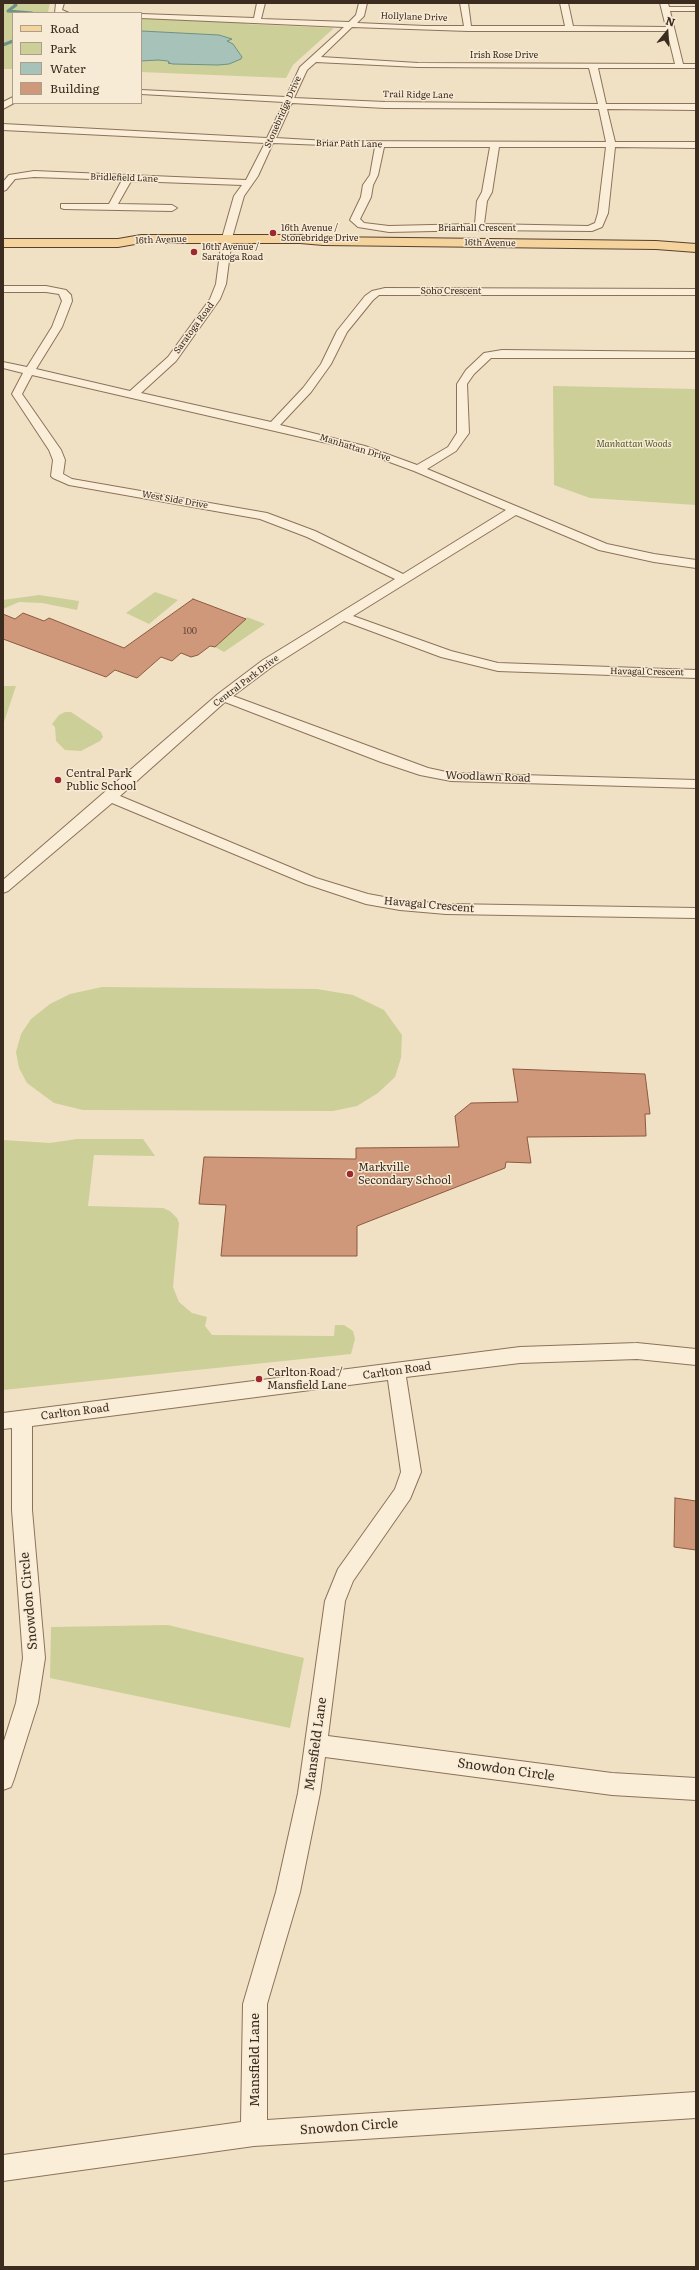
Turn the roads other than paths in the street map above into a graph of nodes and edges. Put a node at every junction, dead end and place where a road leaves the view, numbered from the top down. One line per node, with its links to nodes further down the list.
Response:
1 (60, 3): 8 (street)
2 (261, 3): 10 (street)
3 (363, 3): 11 (street, Stonebridge Drive)
4 (464, 3): 12 (street)
5 (564, 3): 13 (street)
6 (665, 6): 7 (street); 14 (street)
7 (696, 9)
8 (62, 12)
9 (142, 16): 10 (street, Hollylane Drive)
10 (257, 21): 11 (street, Hollylane Drive)
11 (351, 25): 12 (street, Hollylane Drive); 15 (street, Stonebridge Drive)
12 (468, 29): 13 (street, Hollylane Drive)
13 (570, 29): 14 (street, Hollylane Drive)
14 (672, 29): 17 (street)
15 (313, 59): 16 (street, Irish Rose Drive); 20 (street, Stonebridge Drive)
16 (593, 66): 17 (street, Irish Rose Drive); 23 (street)
17 (680, 66): 18 (street, Irish Rose Drive)
18 (696, 66)
19 (142, 92): 20 (street, Trail Ridge Lane)
20 (289, 99): 23 (street, Trail Ridge Lane); 26 (street, Stonebridge Drive)
21 (12, 101): 22 (street)
22 (3, 106)
23 (603, 106): 24 (street, Trail Ridge Lane); 27 (street)
24 (696, 107)
25 (3, 127): 26 (street, Briar Path Lane)
26 (270, 140): 28 (street, Briar Path Lane); 32 (street, Stonebridge Drive)
27 (612, 144): 29 (street, Briar Path Lane); 30 (street, Briar Path Lane); 37 (street, Briarhall Crescent)
28 (380, 145): 29 (street, Briar Path Lane); 37 (street, Briarhall Crescent)
29 (495, 145): 37 (street)
30 (696, 145)
31 (128, 178): 32 (street, Bridlefield Lane); 33 (street, Bridlefield Lane); 35 (street)
32 (250, 183): 39 (street, Stonebridge Drive)
33 (3, 188)
34 (64, 206): 35 (street)
35 (112, 207): 36 (street)
36 (172, 208)
37 (479, 227)
38 (696, 241): 41 (main road, 16th Avenue)
39 (227, 242): 40 (main road, 16th Avenue); 41 (main road, 16th Avenue); 48 (street, Saratoga Road)
40 (3, 243)
41 (656, 245): 42 (main road, 16th Avenue)
42 (696, 248)
43 (3, 289): 47 (street)
44 (696, 292): 49 (street, Soho Crescent)
45 (696, 355): 50 (street)
46 (3, 365): 47 (street, Manhattan Drive)
47 (30, 370): 48 (street, Manhattan Drive); 53 (street, West Side Drive)
48 (133, 394): 49 (street, Manhattan Drive)
49 (273, 426): 50 (street, Manhattan Drive)
50 (418, 469): 51 (street, Manhattan Drive)
51 (515, 510): 52 (street, Manhattan Drive); 53 (street, Central Park Drive)
52 (696, 564)
53 (404, 579): 54 (street, Central Park Drive)
54 (342, 616): 55 (street, Havagal Crescent); 56 (street, Central Park Drive)
55 (696, 674)
56 (222, 697): 57 (street, Woodlawn Road); 58 (street, Central Park Drive)
57 (696, 784)
58 (110, 797): 59 (street, Central Park Drive); 60 (street, Havagal Crescent)
59 (3, 888)
60 (696, 913)
61 (696, 1357): 62 (street, Carlton Road)
62 (396, 1371): 63 (street, Carlton Road); 64 (street, Mansfield Lane)
63 (12, 1420): 65 (street, Snowdon Circle)
64 (316, 1745): 66 (street, Snowdon Circle); 68 (street, Mansfield Lane)
65 (3, 1779)
66 (696, 1789)
67 (696, 2105): 68 (street, Snowdon Circle)
68 (254, 2133): 69 (street, Snowdon Circle)
69 (3, 2168)

